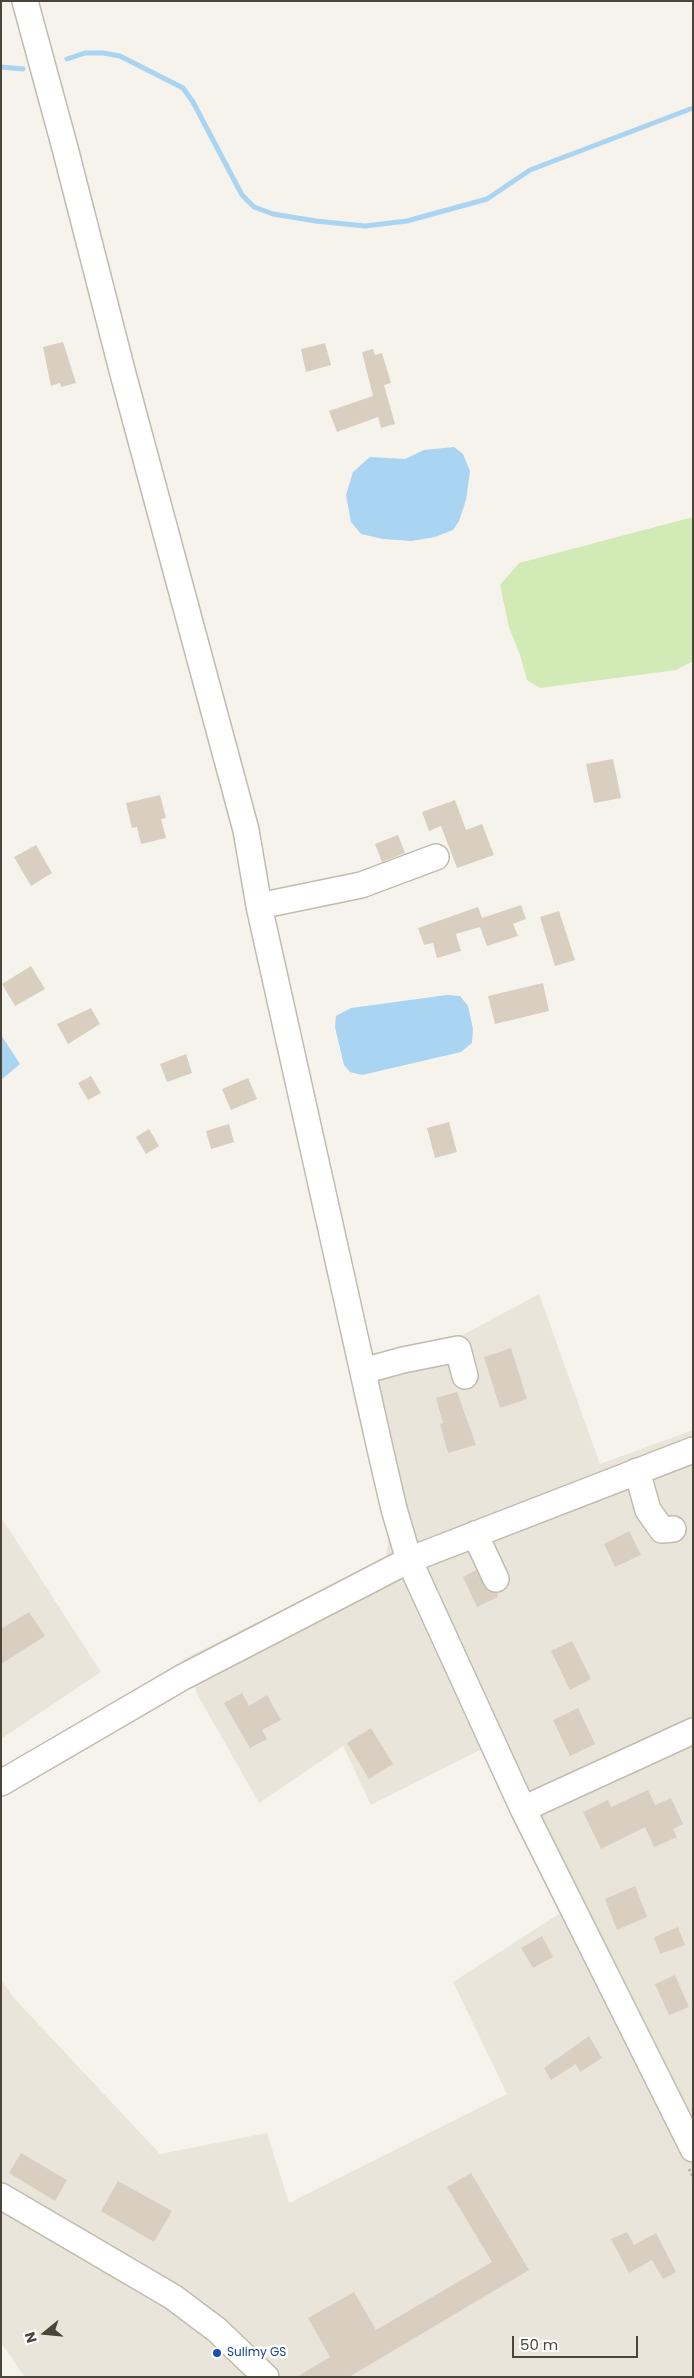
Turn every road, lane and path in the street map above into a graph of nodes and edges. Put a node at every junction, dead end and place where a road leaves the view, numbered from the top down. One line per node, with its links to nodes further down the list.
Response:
1 (25, 1): 3 (street)
2 (436, 857): 3 (street)
3 (259, 906): 4 (street)
4 (363, 1371): 5 (street); 10 (street)
5 (465, 1376)
6 (693, 1450): 7 (street)
7 (637, 1471): 8 (street); 9 (street)
8 (673, 1529)
9 (475, 1534): 10 (street); 11 (street)
10 (409, 1560): 13 (street); 14 (street)
11 (496, 1579)
12 (693, 1731): 14 (street)
13 (1, 1783)
14 (523, 1809): 15 (street)
15 (693, 2150)
16 (1, 2196): 17 (street)
17 (266, 2377)

